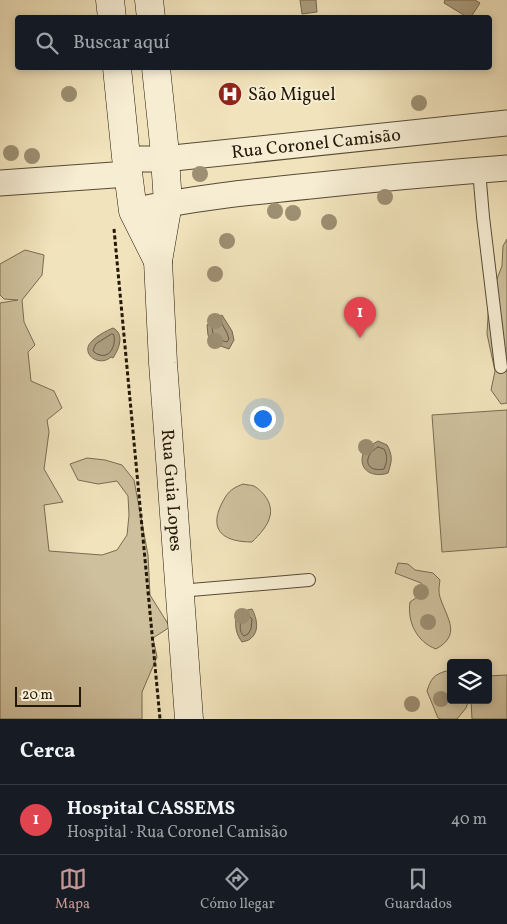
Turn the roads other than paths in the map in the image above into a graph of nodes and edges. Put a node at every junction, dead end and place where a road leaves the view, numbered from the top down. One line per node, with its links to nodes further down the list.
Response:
1 (110, 0): 3 (main road)
2 (149, 0): 4 (main road)
3 (112, 15)
4 (151, 15)
5 (117, 70): 12 (main road, Rua Guia Lopes)
6 (156, 70): 8 (main road, Rua Guia Lopes)
7 (507, 124): 8 (street, Rua Coronel Camisão)
8 (164, 159): 12 (street, Rua Coronel Camisão); 13 (main road, Rua Guia Lopes)
9 (507, 168): 10 (street, Rua Coronel Camisão)
10 (480, 170): 13 (street, Rua Coronel Camisão); 15 (lane)
11 (0, 183): 12 (street, Rua Coronel Camisão)
12 (130, 184): 13 (street, Rua Coronel Camisão); 14 (main road, Rua Guia Lopes)
13 (168, 203): 14 (main road, Rua Guia Lopes)
14 (158, 261): 17 (main road, Rua Guia Lopes)
15 (501, 367)
16 (309, 580): 17 (lane)
17 (179, 591): 18 (main road, Rua Guia Lopes)
18 (189, 719)

